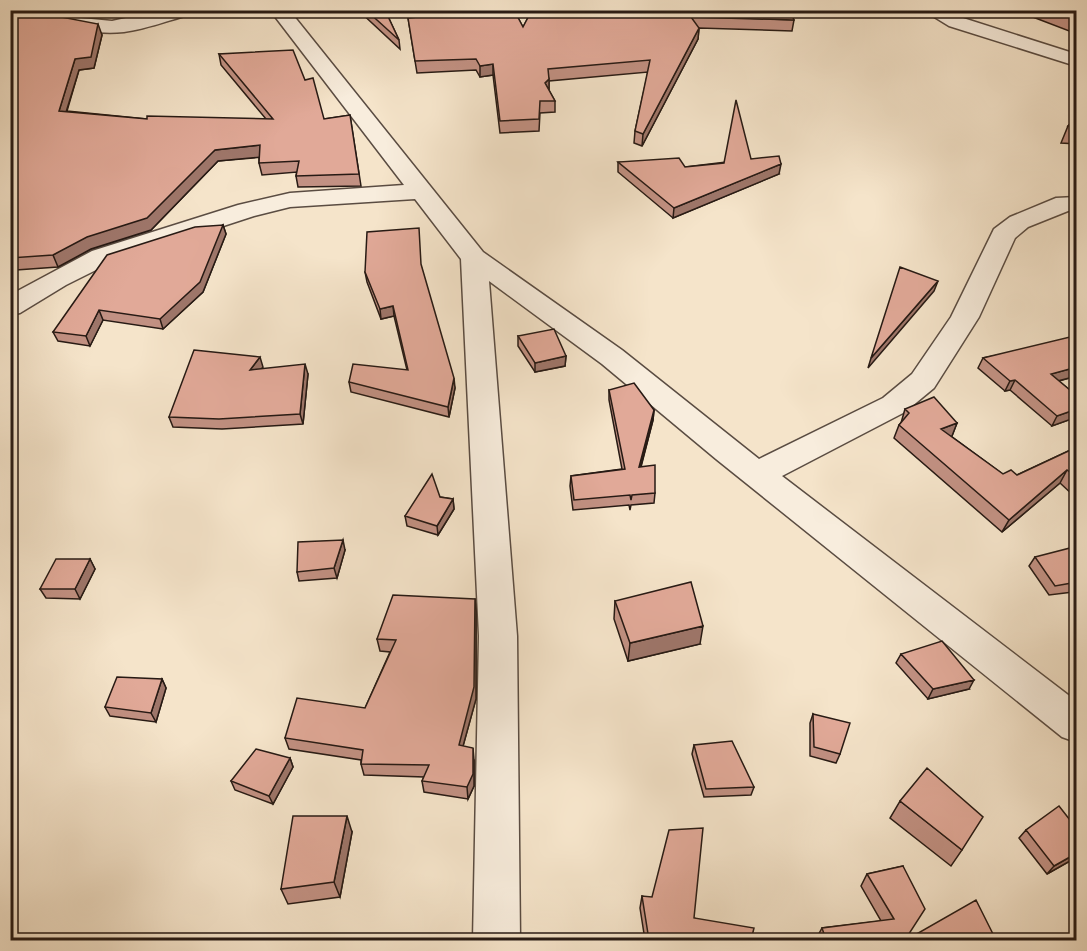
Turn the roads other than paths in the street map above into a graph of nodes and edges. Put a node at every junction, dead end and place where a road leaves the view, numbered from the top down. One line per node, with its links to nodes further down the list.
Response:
1 (30, 10): 2 (street)
2 (185, 10)
3 (279, 10): 6 (street)
4 (932, 10): 5 (street)
5 (1077, 60)
6 (421, 191): 8 (street); 9 (street)
7 (1073, 199): 10 (street)
8 (474, 258): 10 (street); 12 (street)
9 (10, 307)
10 (757, 474): 11 (street)
11 (1077, 724)
12 (496, 940)

